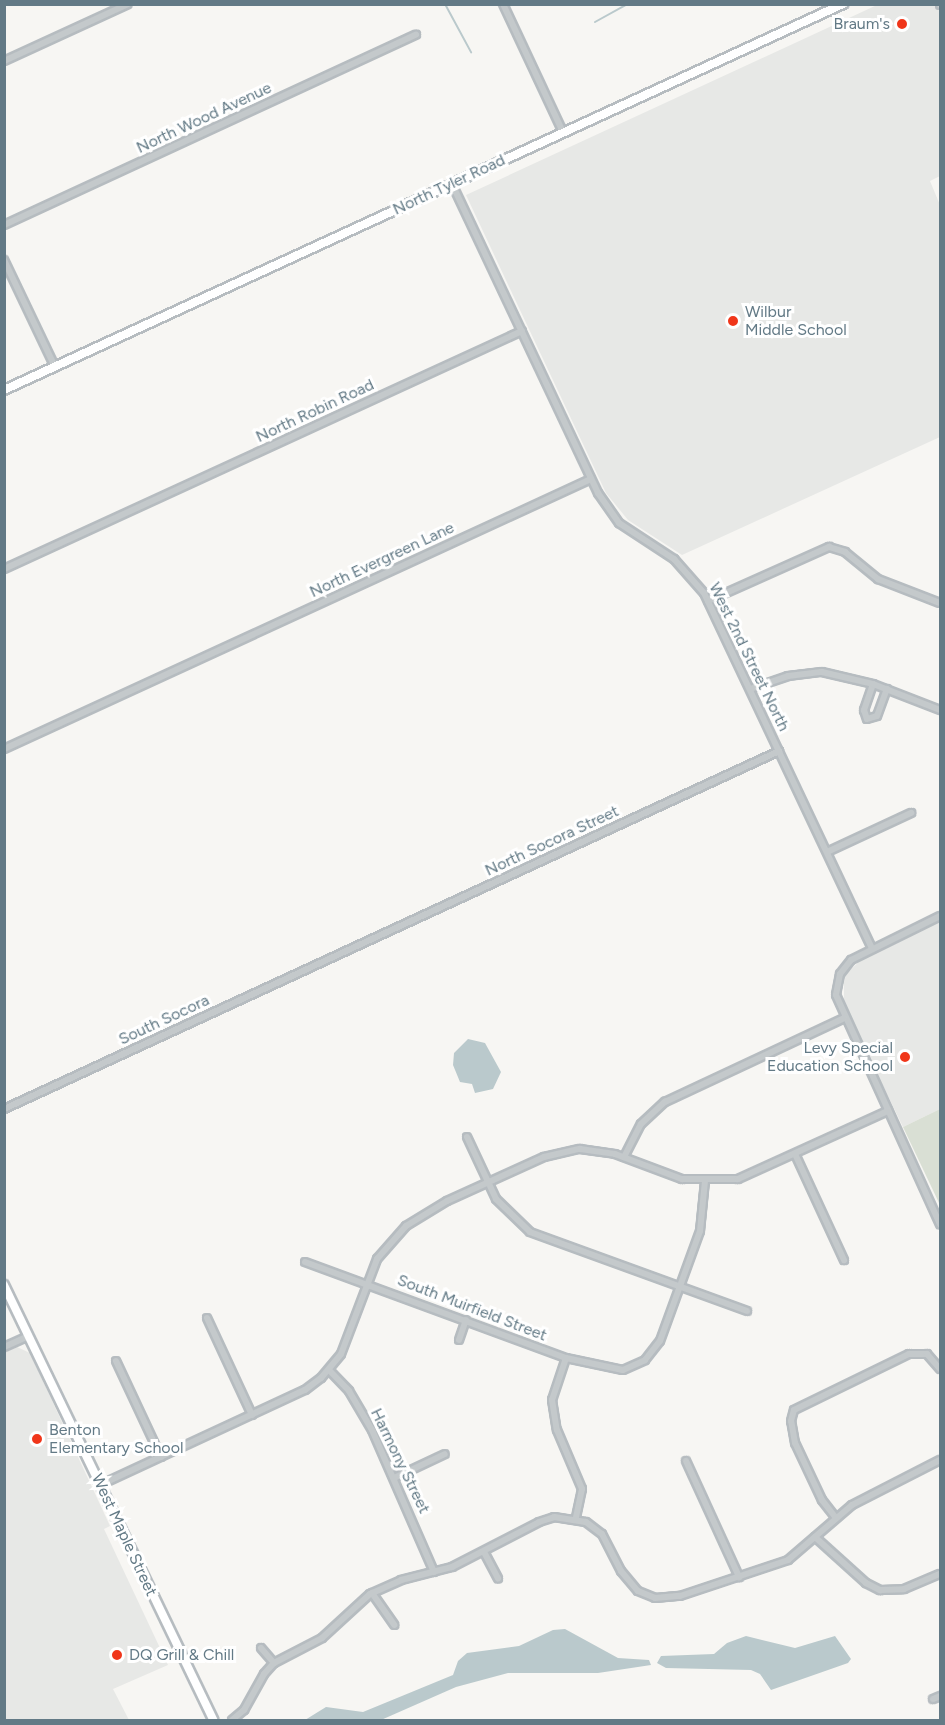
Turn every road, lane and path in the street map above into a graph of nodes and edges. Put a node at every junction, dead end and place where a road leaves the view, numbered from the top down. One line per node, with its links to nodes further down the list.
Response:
1 (128, 4): 5 (street)
2 (503, 4): 6 (street)
3 (843, 4): 6 (main road, North Tyler Road)
4 (416, 35): 8 (street, North Wood Avenue)
5 (4, 61)
6 (563, 132): 7 (main road, North Tyler Road)
7 (452, 184): 10 (street, West 2nd Street North); 11 (main road, North Tyler Road)
8 (4, 225)
9 (4, 260): 11 (street)
10 (522, 331): 13 (street, West 2nd Street North); 14 (street, North Robin Road)
11 (55, 367): 12 (main road, North Tyler Road)
12 (4, 390)
13 (591, 479): 15 (street, West 2nd Street North); 21 (street, North Evergreen Lane)
14 (4, 570)
15 (708, 601): 16 (street); 18 (street, West 2nd Street North)
16 (940, 603)
17 (873, 684): 18 (street); 19 (street); 19 (street)
18 (750, 689): 22 (street, West 2nd Street North)
19 (887, 689): 20 (street)
20 (940, 710)
21 (4, 749)
22 (779, 751): 24 (street, West 2nd Street North); 27 (street, North Socora Street)
23 (911, 813): 24 (street)
24 (827, 852): 26 (street, West 2nd Street North)
25 (940, 916): 26 (street)
26 (872, 948): 28 (street)
27 (335, 956): 29 (street, South Socora)
28 (844, 1018): 30 (street); 33 (street)
29 (4, 1108)
30 (888, 1111): 32 (street); 36 (street)
31 (466, 1137): 35 (street)
32 (795, 1154): 34 (street); 37 (street)
33 (624, 1157): 34 (street); 35 (street)
34 (705, 1181): 41 (street, South Muirfield Street)
35 (489, 1182): 39 (street); 41 (street)
36 (940, 1224)
37 (844, 1260)
38 (305, 1262): 39 (street, South Muirfield Street)
39 (367, 1284): 44 (street, South Muirfield Street); 51 (street)
40 (4, 1285): 45 (main road, West Maple Street)
41 (680, 1288): 42 (street); 48 (street, South Muirfield Street)
42 (747, 1311)
43 (207, 1318): 52 (street)
44 (466, 1320): 46 (street); 48 (street, South Muirfield Street)
45 (29, 1336): 47 (street); 58 (main road, West Maple Street)
46 (459, 1340)
47 (4, 1347)
48 (566, 1358): 59 (street)
49 (116, 1360): 54 (street)
50 (940, 1369): 60 (street)
51 (329, 1370): 52 (street); 57 (street, Harmony Street)
52 (252, 1415): 54 (street)
53 (446, 1454): 57 (street)
54 (161, 1457): 58 (street)
55 (940, 1460): 60 (street)
56 (686, 1461): 65 (street)
57 (394, 1478): 63 (street, Harmony Street)
58 (100, 1485): 73 (main road, West Maple Street)
59 (576, 1518): 62 (street); 65 (street)
60 (836, 1518): 61 (street)
61 (815, 1537): 64 (street); 65 (street)
62 (484, 1552): 63 (street); 66 (street)
63 (434, 1572): 67 (street)
64 (940, 1574)
65 (739, 1577)
66 (498, 1578)
67 (372, 1593): 68 (street); 70 (street)
68 (394, 1625)
69 (261, 1648): 70 (street)
70 (274, 1663): 74 (street)
71 (940, 1695): 72 (street)
72 (933, 1699)
73 (213, 1720)
74 (232, 1720)

